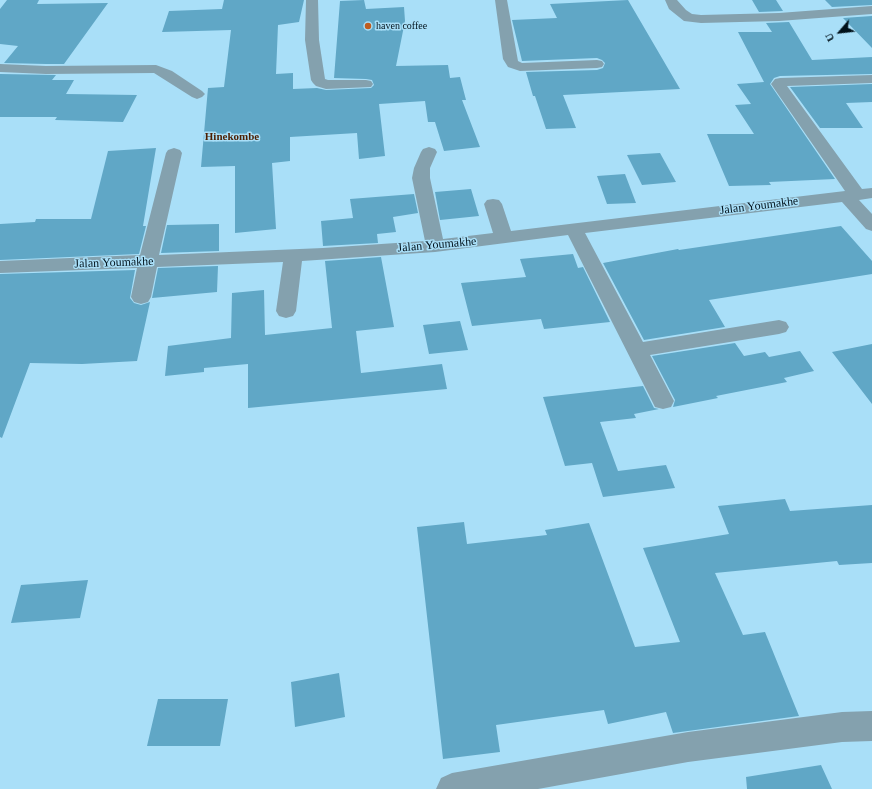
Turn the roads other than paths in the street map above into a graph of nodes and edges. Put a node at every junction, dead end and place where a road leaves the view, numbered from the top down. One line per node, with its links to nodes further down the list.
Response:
1 (312, 0): 8 (street)
2 (501, 0): 5 (street)
3 (671, 0): 4 (street)
4 (872, 10)
5 (596, 64)
6 (0, 68): 9 (street)
7 (872, 79): 12 (street)
8 (366, 84)
9 (197, 94)
10 (429, 152): 17 (street)
11 (174, 153): 19 (street)
12 (858, 194): 14 (street); 15 (street, Jalan Youmakhe)
13 (493, 204): 16 (street)
14 (872, 225)
15 (574, 229): 16 (street, Jalan Youmakhe); 24 (street)
16 (504, 238): 17 (street, Jalan Youmakhe)
17 (435, 246): 18 (street, Jalan Youmakhe)
18 (292, 255): 19 (street, Jalan Youmakhe); 22 (street)
19 (148, 262): 20 (street, Jalan Youmakhe); 21 (street)
20 (0, 267)
21 (141, 297)
22 (286, 311)
23 (779, 327): 24 (street)
24 (637, 350): 25 (street)
25 (663, 401)
26 (872, 726): 27 (street)
27 (452, 789)

